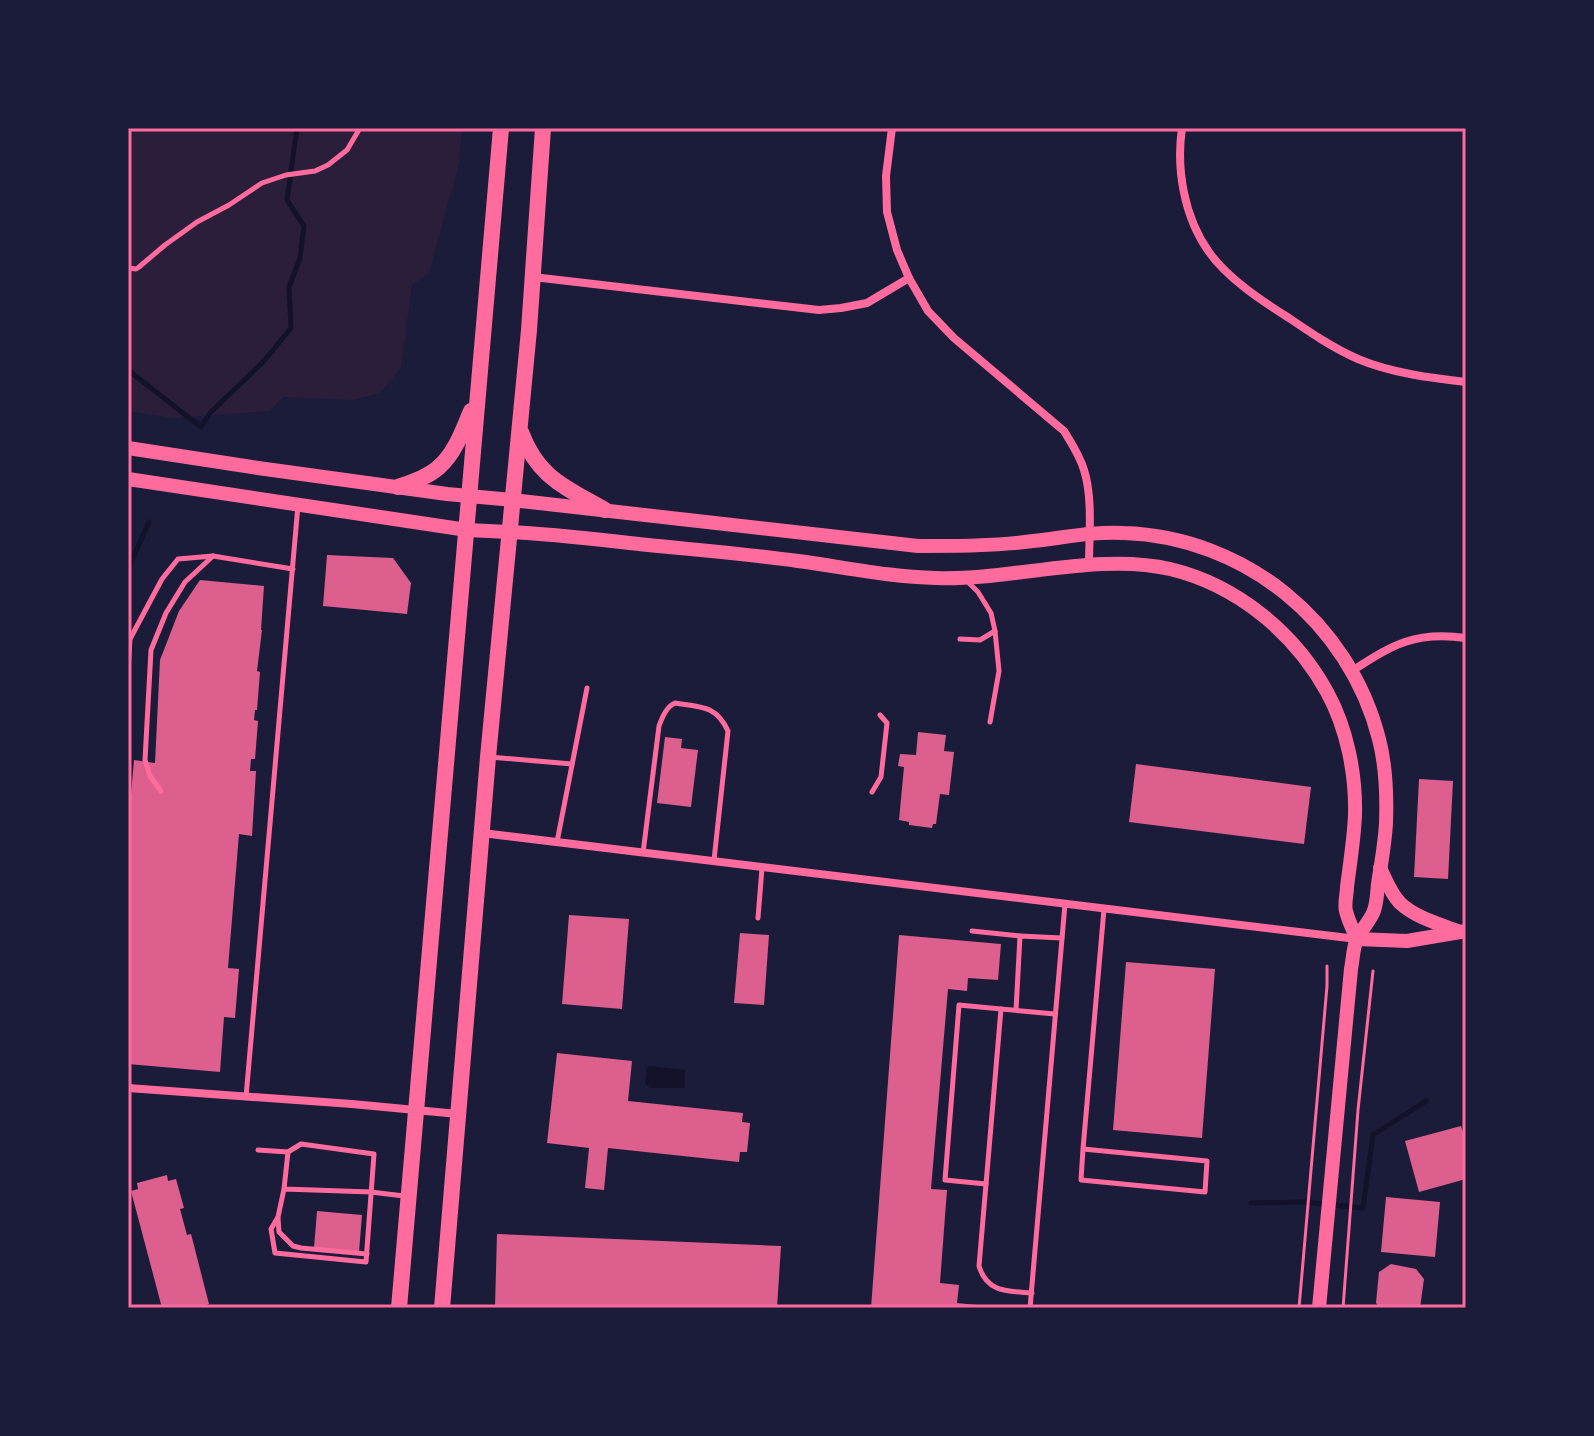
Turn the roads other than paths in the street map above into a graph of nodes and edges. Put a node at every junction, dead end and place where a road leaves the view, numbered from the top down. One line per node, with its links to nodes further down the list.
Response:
1 (360, 128): 6 (lane)
2 (501, 128): 10 (main road)
3 (543, 128): 7 (main road)
4 (892, 128): 8 (street)
5 (1182, 128): 9 (street)
6 (128, 268)
7 (532, 277): 8 (street); 11 (main road)
8 (909, 278): 21 (street)
9 (1466, 382)
10 (477, 399): 14 (main road); 15 (main road)
11 (519, 429): 16 (main road); 18 (main road)
12 (130, 449): 14 (street)
13 (128, 479): 17 (street)
14 (398, 487): 15 (street)
15 (470, 497): 16 (street); 19 (main road)
16 (512, 500): 18 (street); 20 (main road)
17 (298, 504): 19 (street); 24 (lane)
18 (605, 510): 21 (street)
19 (467, 530): 20 (street); 57 (main road)
20 (509, 532): 25 (street); 34 (main road)
21 (1089, 534): 23 (street); 30 (street)
22 (213, 556): 24 (lane); 29 (lane); 36 (lane)
23 (1089, 565): 25 (street); 51 (street)
24 (293, 569): 56 (lane)
25 (963, 577): 26 (lane)
26 (995, 631): 28 (lane); 33 (lane)
27 (1466, 638): 30 (street)
28 (960, 639)
29 (128, 671)
30 (1352, 671): 43 (street)
31 (587, 688): 35 (lane)
32 (880, 715): 37 (lane)
33 (990, 722)
34 (488, 757): 35 (lane); 38 (main road)
35 (572, 764): 39 (lane)
36 (161, 791)
37 (872, 792)
38 (482, 833): 39 (street); 58 (main road)
39 (557, 842): 40 (street)
40 (643, 853): 41 (street); 41 (lane)
41 (714, 861): 42 (street)
42 (762, 868): 44 (street); 46 (lane)
43 (1380, 868): 48 (street); 51 (street)
44 (1065, 904): 45 (street); 50 (lane)
45 (1104, 909): 51 (street); 59 (lane)
46 (758, 918)
47 (972, 931): 49 (lane)
48 (1463, 931): 51 (street)
49 (1020, 936): 50 (lane); 53 (lane)
50 (1062, 938): 54 (lane)
51 (1357, 939): 72 (street)
52 (1001, 1009): 53 (lane); 62 (lane); 62 (lane)
53 (1016, 1010): 54 (lane)
54 (1055, 1014): 68 (lane)
55 (128, 1088): 56 (street)
56 (246, 1097): 57 (street)
57 (416, 1110): 58 (street); 65 (main road)
58 (458, 1114): 70 (main road)
59 (1083, 1149): 59 (lane)
60 (258, 1150): 61 (lane)
61 (288, 1152): 63 (lane); 64 (lane)
62 (986, 1184): 68 (lane)
63 (284, 1189): 64 (lane); 66 (lane)
64 (371, 1192): 65 (lane); 67 (lane)
65 (409, 1196): 69 (main road)
66 (278, 1217): 67 (lane); 67 (lane)
67 (367, 1254)
68 (1032, 1293): 71 (lane)
69 (399, 1308)
70 (442, 1308)
71 (1030, 1308)
72 (1319, 1308)

